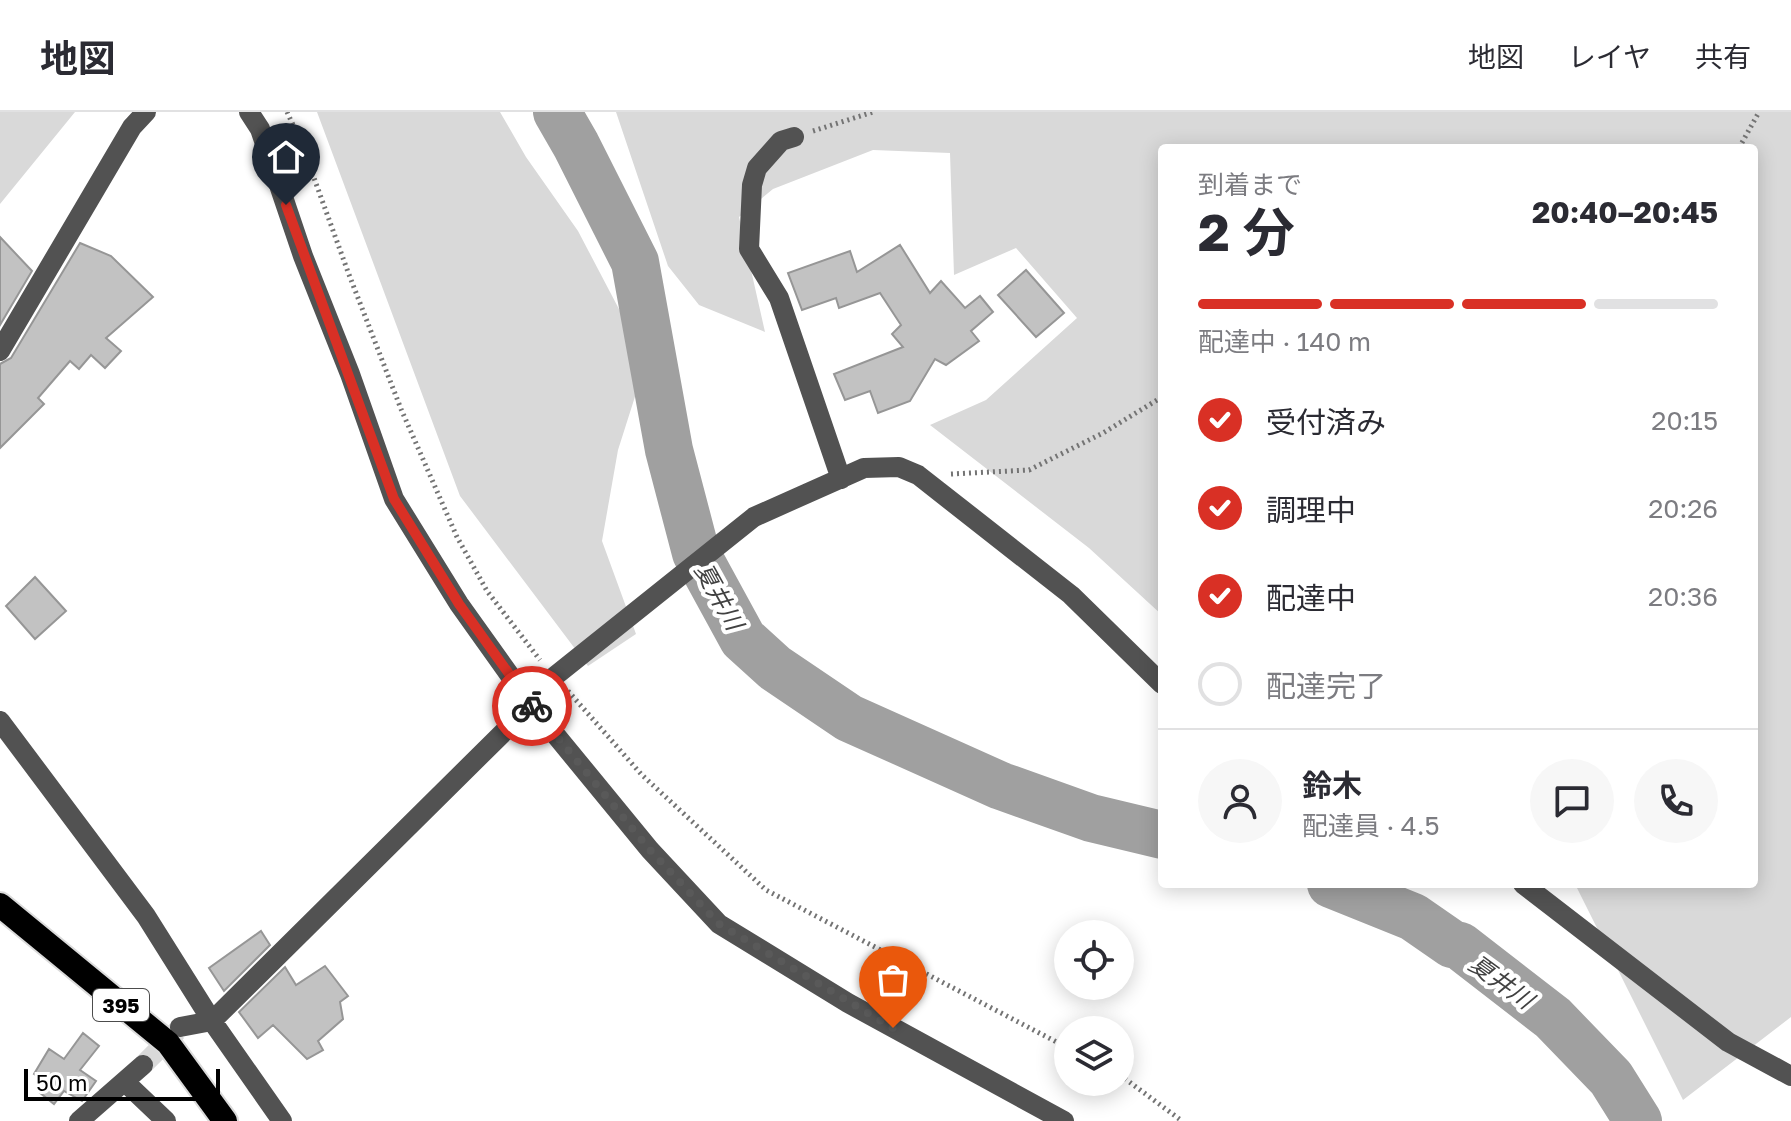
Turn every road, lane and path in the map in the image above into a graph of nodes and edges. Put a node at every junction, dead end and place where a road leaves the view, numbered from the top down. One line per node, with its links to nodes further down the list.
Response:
1 (146, 112): 7 (street)
2 (249, 112): 12 (street)
3 (873, 112): 5 (path)
4 (1759, 112): 6 (path)
5 (794, 137): 10 (street)
6 (1741, 144)
7 (0, 351)
8 (1158, 399): 9 (path)
9 (918, 475): 10 (street); 11 (street)
10 (841, 479): 12 (street)
11 (1158, 680)
12 (531, 705): 16 (street); 26 (street)
13 (0, 721): 16 (street)
14 (1528, 888): 19 (street)
15 (0, 905): 24 (highway, 395)
16 (212, 1021): 17 (street); 25 (street)
17 (180, 1027)
18 (143, 1065): 20 (street)
19 (1791, 1076)
20 (125, 1082): 22 (street); 23 (street)
21 (1134, 1085): 27 (path)
22 (79, 1121)
23 (166, 1121)
24 (225, 1121)
25 (282, 1121)
26 (1064, 1121)
27 (1182, 1121)

